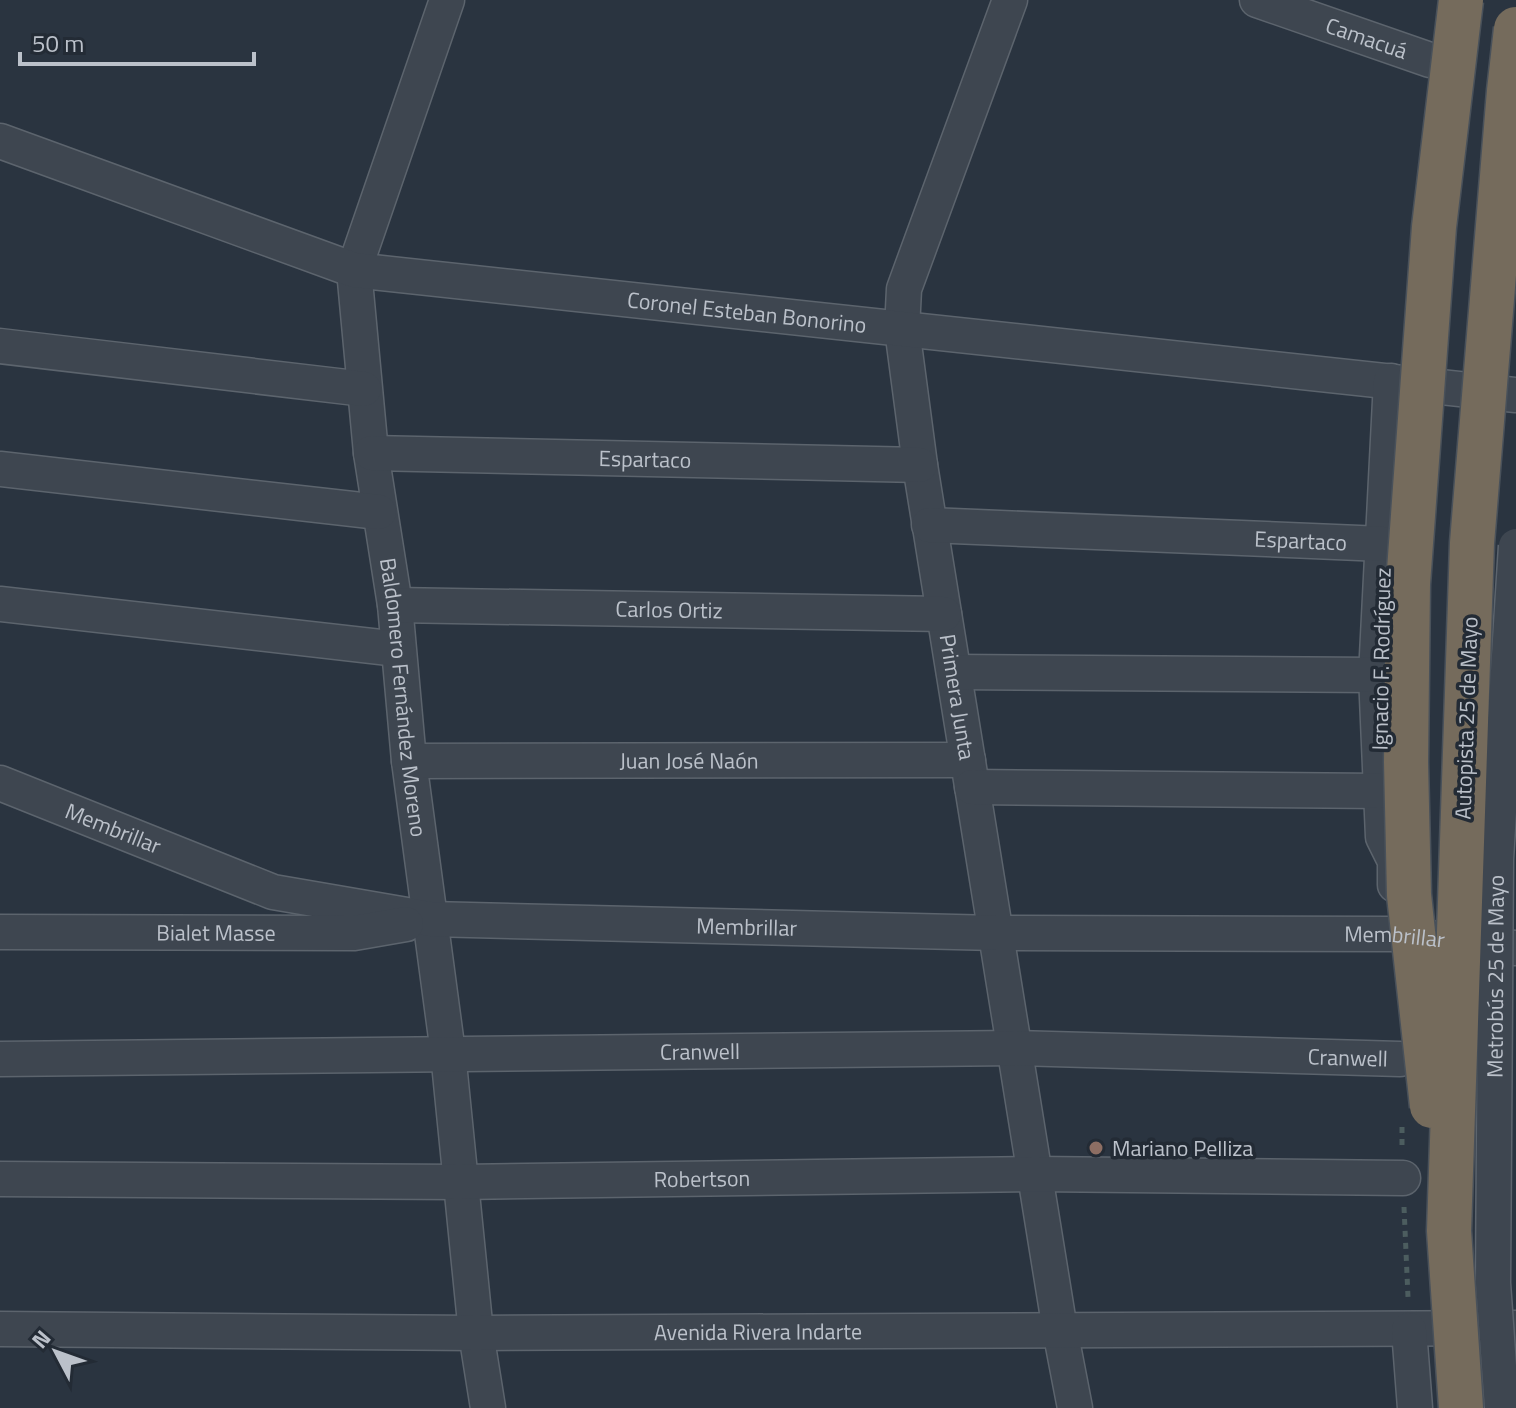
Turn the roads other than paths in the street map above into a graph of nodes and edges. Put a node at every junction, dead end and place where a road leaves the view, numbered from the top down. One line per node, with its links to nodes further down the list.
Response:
1 (447, 0): 8 (street, Baldomero Fernández Moreno)
2 (1010, 0): 9 (street, Primera Junta)
3 (1257, 0): 6 (street, Camacuá)
4 (1461, 0): 44 (highway, bridge)
5 (1516, 29): 44 (highway, Autopista 25 de Mayo, bridge)
6 (1430, 60)
7 (0, 141): 8 (street, Coronel Esteban Bonorino)
8 (354, 270): 9 (street, Coronel Esteban Bonorino); 12 (street, Baldomero Fernández Moreno)
9 (902, 329): 11 (street, Coronel Esteban Bonorino); 15 (street, Primera Junta)
10 (0, 346): 12 (street)
11 (1391, 381): 13 (street, Coronel Esteban Bonorino); 19 (street, Ignacio F. Rodríguez)
12 (364, 389): 14 (street, Baldomero Fernández Moreno)
13 (1516, 395)
14 (371, 453): 15 (street, Espartaco); 17 (street, Baldomero Fernández Moreno)
15 (920, 465): 18 (street, Primera Junta)
16 (0, 469): 17 (street)
17 (379, 512): 22 (street, Baldomero Fernández Moreno)
18 (929, 525): 19 (street, Espartaco); 23 (street, Primera Junta)
19 (1383, 544): 26 (street, Ignacio F. Rodríguez)
20 (1516, 546): 54 (street, Metrobús 25 de Mayo, bridge)
21 (0, 604): 24 (street)
22 (395, 605): 23 (street, Carlos Ortiz); 24 (street, Baldomero Fernández Moreno)
23 (944, 614): 25 (street, Primera Junta)
24 (398, 649): 27 (street, Baldomero Fernández Moreno)
25 (954, 672): 26 (street); 28 (street, Primera Junta)
26 (1376, 675): 30 (street, Ignacio F. Rodríguez)
27 (409, 761): 28 (street, Juan José Naón); 31 (street, Baldomero Fernández Moreno)
28 (970, 774): 30 (street, Juan José Naón); 33 (street, Primera Junta)
29 (0, 783): 31 (street, Membrillar)
30 (1381, 791): 34 (street, Ignacio F. Rodríguez)
31 (430, 919): 32 (street, Bialet Masse); 33 (street, Membrillar); 37 (street, Baldomero Fernández Moreno)
32 (0, 932)
33 (996, 933): 34 (street, Membrillar); 36 (street, Primera Junta)
34 (1394, 934): 35 (street, Membrillar)
35 (1516, 948)
36 (1015, 1048): 37 (street, Cranwell); 39 (street, Cranwell); 40 (street, Primera Junta)
37 (448, 1053): 38 (street, Cranwell); 43 (street, Baldomero Fernández Moreno)
38 (0, 1059)
39 (1400, 1059)
40 (1035, 1174): 41 (street, Robertson); 43 (street, Robertson); 47 (street, Primera Junta)
41 (1403, 1178)
42 (0, 1179): 43 (street, Robertson)
43 (460, 1182): 49 (street, Baldomero Fernández Moreno)
44 (1449, 1231): 53 (highway, Autopista 25 de Mayo, bridge)
45 (1516, 1328): 48 (street, Avenida Rivera Indarte)
46 (0, 1329): 49 (street, Avenida Rivera Indarte)
47 (1060, 1330): 48 (street, Avenida Rivera Indarte); 49 (street, Avenida Rivera Indarte); 51 (street, Primera Junta)
48 (1409, 1330): 52 (street)
49 (476, 1333): 50 (street, Baldomero Fernández Moreno)
50 (488, 1408)
51 (1075, 1408)
52 (1415, 1408)
53 (1461, 1408)
54 (1502, 1408)

